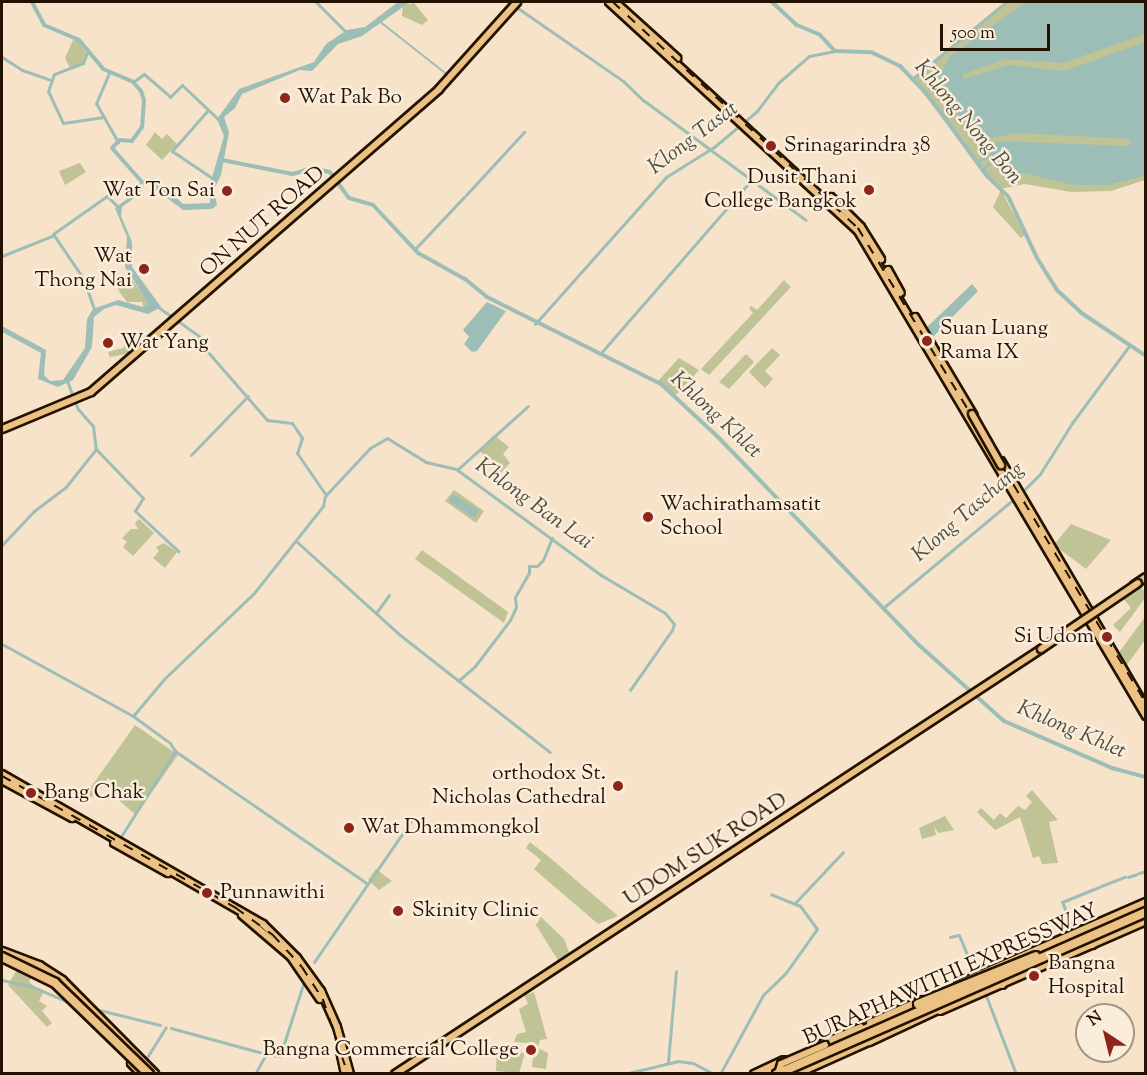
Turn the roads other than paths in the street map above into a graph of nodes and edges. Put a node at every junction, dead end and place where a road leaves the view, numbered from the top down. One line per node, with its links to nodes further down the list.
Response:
1 (609, 2): 4 (main road)
2 (615, 2): 4 (main road)
3 (515, 4): 6 (main road, ON NUT ROAD)
4 (663, 48): 5 (main road)
5 (958, 395): 7 (main road, bridge); 7 (main road)
6 (2, 428)
7 (1017, 494): 8 (main road)
8 (1038, 530): 10 (main road); 11 (main road)
9 (1144, 579): 11 (main road, UDOM SUK ROAD); 13 (main road, UDOM SUK ROAD, bridge)
10 (1073, 590)
11 (1091, 616): 13 (main road, UDOM SUK ROAD); 14 (main road)
12 (1106, 644): 14 (main road)
13 (1034, 653): 35 (main road, UDOM SUK ROAD)
14 (1142, 704): 15 (main road)
15 (1146, 716)
16 (2, 774): 18 (main road)
17 (2, 780): 18 (main road)
18 (55, 807): 34 (main road)
19 (1146, 902): 28 (main road)
20 (1145, 914): 21 (highway); 22 (main road); 23 (highway, BURAPHAWITHI EXPRESSWAY, bridge); 28 (highway); 30 (highway, bridge); 39 (highway, BURAPHAWITHI EXPRESSWAY, bridge)
21 (1106, 932): 22 (highway); 25 (highway)
22 (1092, 944): 26 (main road)
23 (1048, 952): 28 (highway, bridge); 38 (highway, BURAPHAWITHI EXPRESSWAY, bridge)
24 (2, 954): 27 (highway); 33 (highway, bridge)
25 (990, 982): 26 (highway); 30 (highway)
26 (1002, 984): 30 (main road)
27 (69, 994): 32 (highway, bridge); 33 (highway)
28 (870, 1026): 29 (main road); 37 (highway)
29 (839, 1036): 36 (main road); 39 (main road, bridge)
30 (866, 1040): 31 (main road); 39 (highway)
31 (848, 1050): 40 (main road); 41 (main road)
32 (143, 1074)
33 (151, 1074)
34 (347, 1074)
35 (394, 1074)
36 (754, 1074)
37 (764, 1074)
38 (772, 1074)
39 (779, 1074)
40 (790, 1074)
41 (797, 1074)

